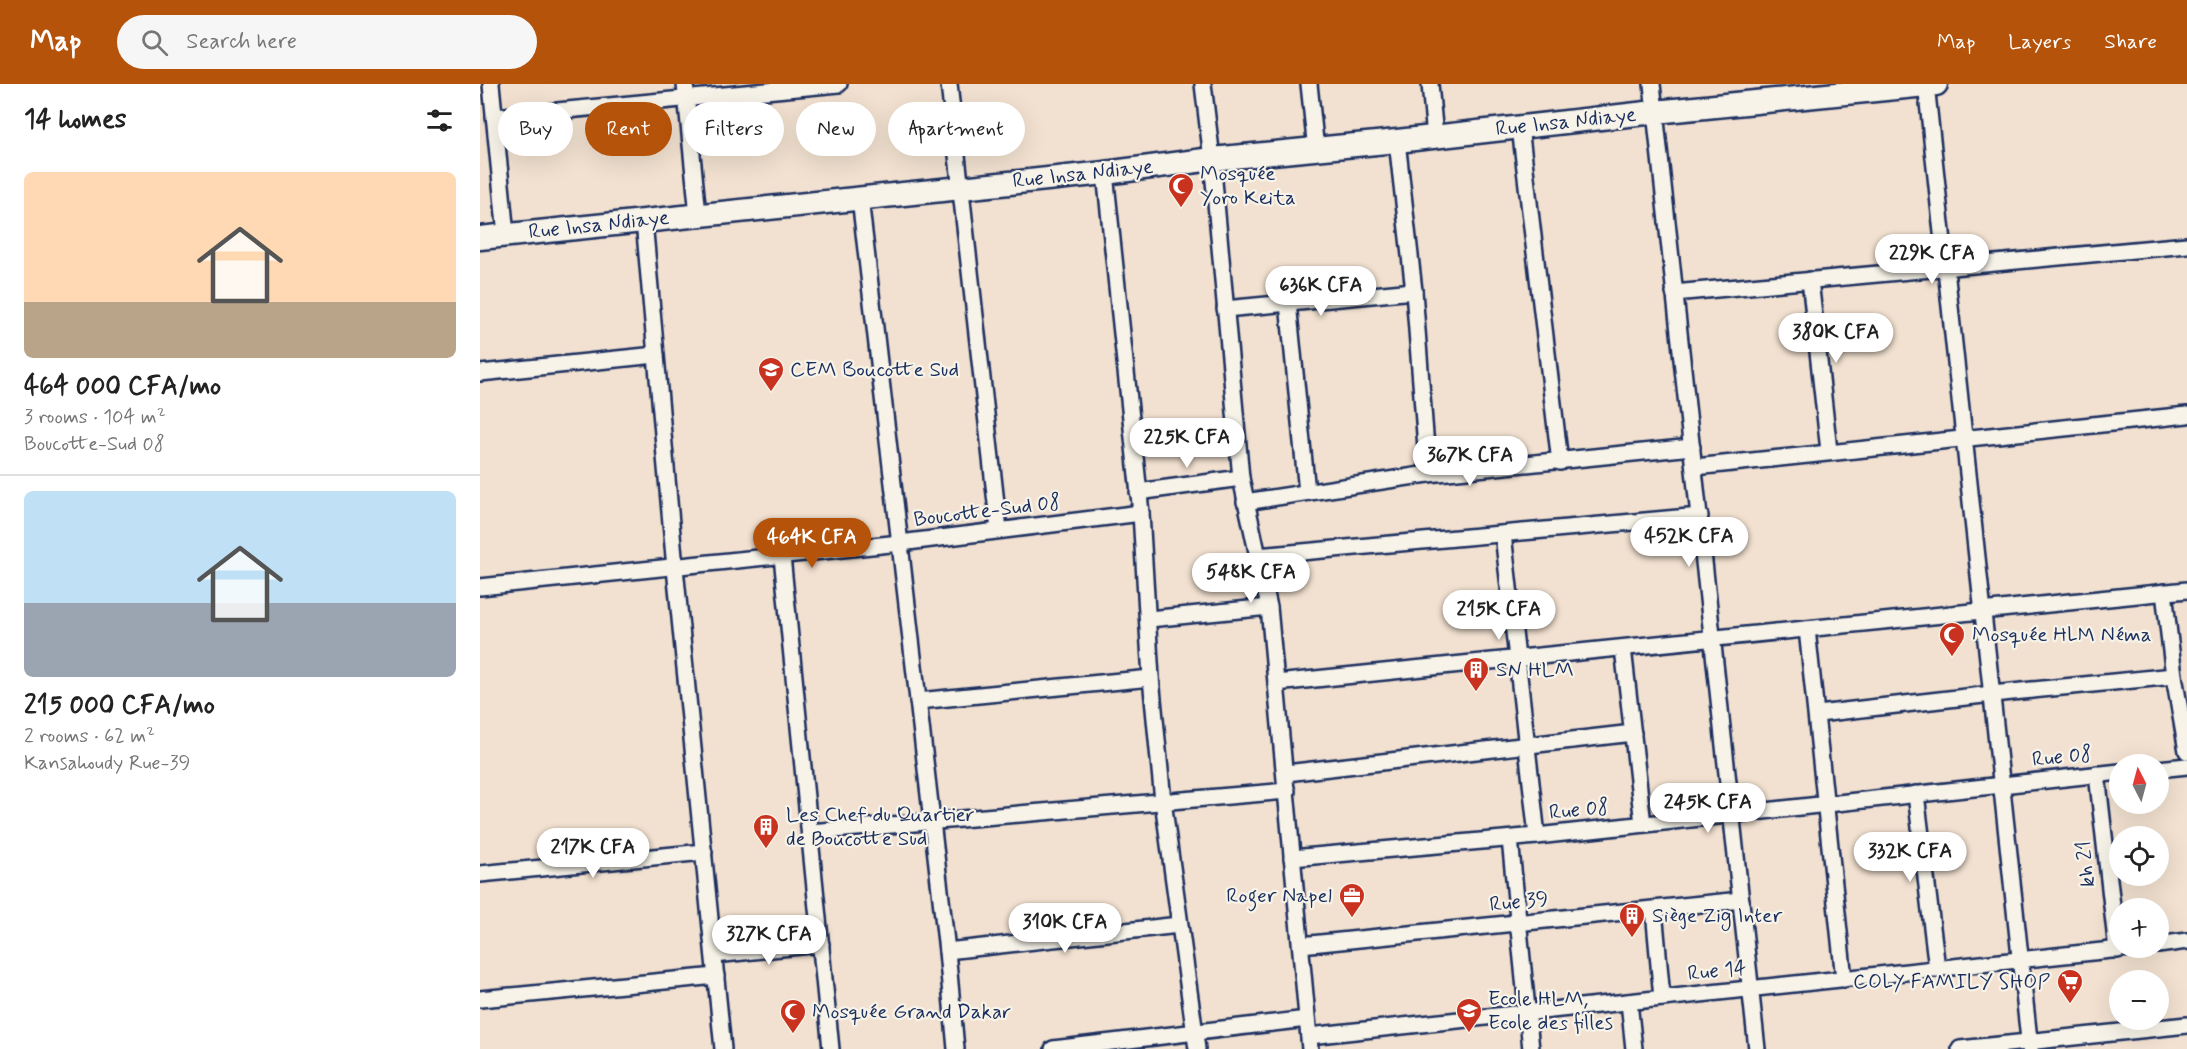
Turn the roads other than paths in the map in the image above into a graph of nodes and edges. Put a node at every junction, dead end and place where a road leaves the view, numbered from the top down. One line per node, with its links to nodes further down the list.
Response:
1 (491, 84): 11 (street)
2 (839, 84): 9 (street)
3 (949, 84): 18 (street)
4 (1203, 84): 16 (street)
5 (1309, 84): 15 (street)
6 (1430, 84): 13 (street)
7 (1652, 84): 10 (street)
8 (1930, 84): 10 (main road, Rue Insa Ndiaye); 25 (street)
9 (686, 91): 11 (street); 20 (street)
10 (1655, 112): 12 (main road, Rue Insa Ndiaye); 28 (street)
11 (494, 117): 22 (street)
12 (1520, 127): 13 (main road, Rue Insa Ndiaye); 37 (street)
13 (1435, 137): 14 (main road, Rue Insa Ndiaye)
14 (1396, 141): 15 (main road, Rue Insa Ndiaye); 27 (street)
15 (1316, 150): 16 (main road, Rue Insa Ndiaye)
16 (1212, 159): 17 (main road, Rue Insa Ndiaye); 30 (street)
17 (1105, 173): 18 (main road, Rue Insa Ndiaye); 41 (street)
18 (961, 187): 19 (main road, Rue Insa Ndiaye); 46 (street)
19 (860, 198): 20 (main road, Rue Insa Ndiaye); 48 (street)
20 (698, 215): 21 (main road, Rue Insa Ndiaye)
21 (644, 221): 22 (main road, Rue Insa Ndiaye); 31 (street)
22 (506, 235): 23 (main road, Rue Insa Ndiaye)
23 (480, 238)
24 (2187, 244): 25 (street)
25 (1947, 267): 26 (street); 34 (street)
26 (1810, 280): 28 (street); 36 (street)
27 (1414, 291): 29 (street); 39 (street)
28 (1674, 293): 35 (street)
29 (1288, 303): 30 (street); 42 (street)
30 (1225, 309): 40 (street)
31 (656, 355): 32 (street); 51 (street)
32 (480, 373)
33 (2187, 415): 34 (street)
34 (1964, 438): 36 (street); 56 (street)
35 (1692, 447): 37 (street); 38 (street)
36 (1829, 451): 38 (street)
37 (1560, 462): 39 (street)
38 (1695, 467): 45 (street)
39 (1428, 474): 42 (street)
40 (1241, 478): 41 (street); 43 (street)
41 (1138, 492): 44 (street)
42 (1307, 492): 43 (street)
43 (1245, 502): 50 (street)
44 (1141, 513): 46 (street, Boucotte-Sud 08); 57 (street)
45 (1700, 516): 47 (street); 59 (street)
46 (999, 530): 48 (street, Boucotte-Sud 08)
47 (1503, 534): 50 (street); 61 (street)
48 (900, 543): 49 (street, Boucotte-Sud 08); 66 (street)
49 (782, 556): 51 (street, Boucotte-Sud 08); 85 (street)
50 (1257, 556): 55 (street)
51 (675, 568): 52 (street, Boucotte-Sud 08); 88 (street)
52 (480, 587)
53 (2187, 590): 54 (street)
54 (2164, 592): 56 (street); 62 (street)
55 (1269, 607): 57 (street); 64 (street)
56 (1983, 609): 58 (street); 65 (street)
57 (1149, 619): 63 (street)
58 (1807, 629): 59 (street); 67 (street)
59 (1713, 638): 60 (street); 82 (street)
60 (1623, 648): 61 (street); 69 (street)
61 (1517, 658): 64 (street); 70 (street)
62 (2174, 676): 65 (street); 68 (street)
63 (1151, 678): 66 (street); 80 (street)
64 (1276, 683): 74 (street)
65 (1992, 694): 67 (street); 77 (street)
66 (918, 701): 83 (street)
67 (1818, 714): 81 (street)
68 (2185, 730): 71 (street)
69 (1633, 733): 70 (street); 84 (street)
70 (1526, 745): 74 (street); 86 (street)
71 (2187, 751)
72 (2187, 766): 73 (street)
73 (2169, 768)
74 (1286, 773): 78 (street)
75 (2109, 773): 76 (street, Rue 08)
76 (2097, 774): 77 (street, Rue 08); 91 (street, kh 21)
77 (2002, 785): 79 (street, Rue 08); 103 (street)
78 (1287, 791): 80 (street); 89 (street)
79 (1916, 794): 81 (street, Rue 08); 104 (street)
80 (1163, 801): 83 (street); 95 (street)
81 (1826, 804): 82 (street, Rue 08); 106 (street)
82 (1731, 815): 84 (street, Rue 08); 92 (street)
83 (932, 822): 85 (street); 101 (street)
84 (1643, 824): 86 (street, Rue 08)
85 (810, 832): 98 (street)
86 (1537, 836): 87 (street, Rue 08)
87 (1510, 838): 89 (street, Rue 08); 94 (street)
88 (704, 852): 90 (street); 102 (street)
89 (1292, 858): 99 (street)
90 (480, 873)
91 (2115, 898)
92 (1741, 900): 93 (street, Rue 39); 107 (street)
93 (1654, 910): 94 (street, Rue 39); 108 (street)
94 (1518, 924): 99 (street, Rue 39); 111 (street)
95 (1179, 925): 101 (street); 114 (street)
96 (2187, 941): 97 (street)
97 (2169, 943)
98 (821, 944): 102 (street); 118 (street)
99 (1301, 945): 112 (street)
100 (2109, 950): 103 (street, Rue 14)
101 (947, 951): 119 (street)
102 (714, 955): 105 (street)
103 (2019, 960): 104 (street, Rue 14); 116 (street)
104 (1937, 969): 106 (street, Rue 14)
105 (716, 976): 109 (street); 117 (street)
106 (1844, 979): 107 (street, Rue 14)
107 (1750, 988): 108 (street, Rue 14); 124 (street)
108 (1662, 998): 110 (street, Rue 14)
109 (480, 999)
110 (1629, 1002): 111 (street, Rue 14); 123 (street)
111 (1526, 1011): 115 (street, Rue 14); 122 (street)
112 (1307, 1019): 114 (street); 115 (street)
113 (2187, 1024): 116 (street)
114 (1195, 1032): 120 (street); 121 (street)
115 (1309, 1042)
116 (2029, 1045): 125 (street)
117 (723, 1049)
118 (831, 1049)
119 (956, 1049)
120 (1061, 1049)
121 (1197, 1049)
122 (1531, 1049)
123 (1634, 1049)
124 (1757, 1049)
125 (1960, 1049)

